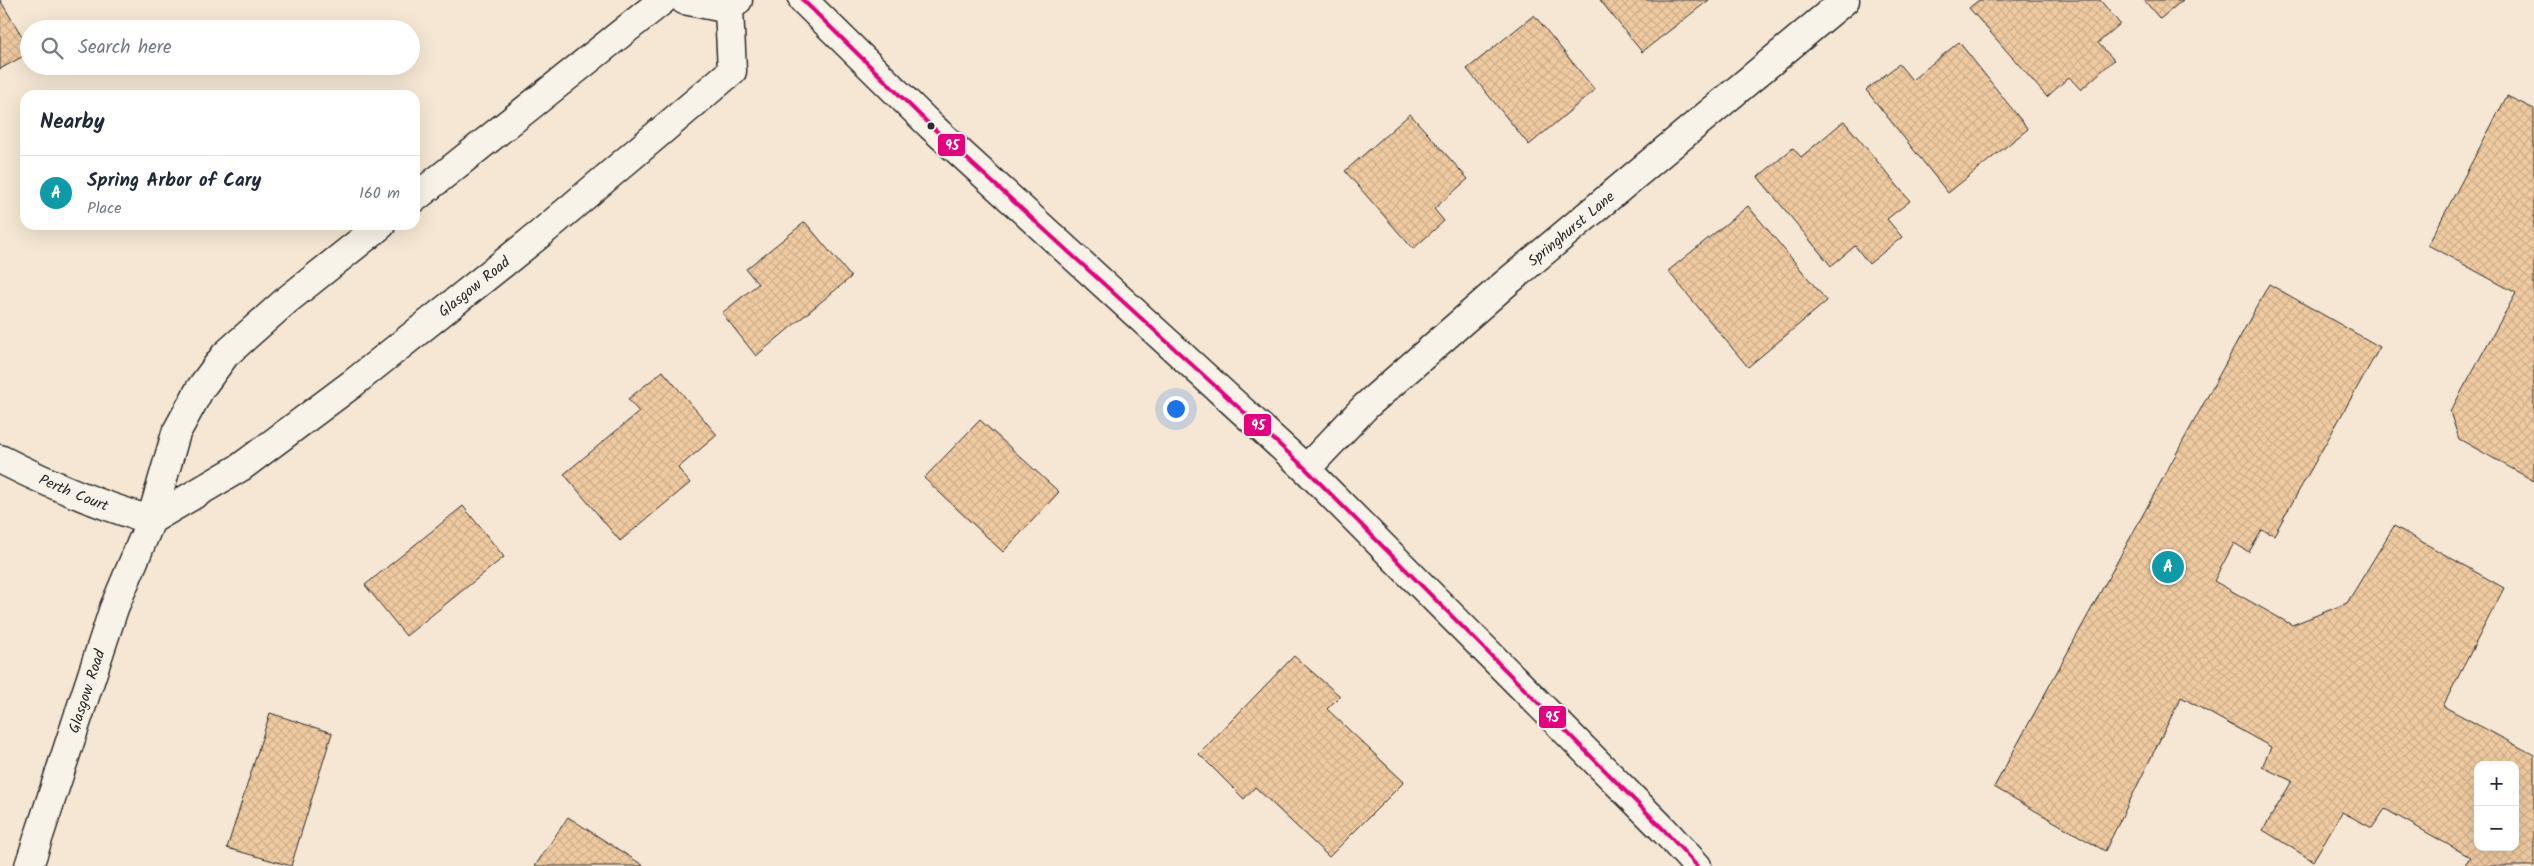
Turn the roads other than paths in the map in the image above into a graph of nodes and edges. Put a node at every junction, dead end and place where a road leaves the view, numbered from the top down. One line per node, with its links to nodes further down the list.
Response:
1 (663, 0): 6 (street)
2 (684, 0): 5 (street, Glasgow Road)
3 (803, 0): 9 (street)
4 (1845, 0): 9 (street, Springhurst Lane)
5 (734, 4): 10 (street, Glasgow Road)
6 (420, 194)
7 (375, 230): 10 (street, Glasgow Road)
8 (0, 459): 10 (street, Perth Court)
9 (1306, 469): 12 (street)
10 (151, 520): 11 (street, Glasgow Road)
11 (29, 866)
12 (1697, 866)

